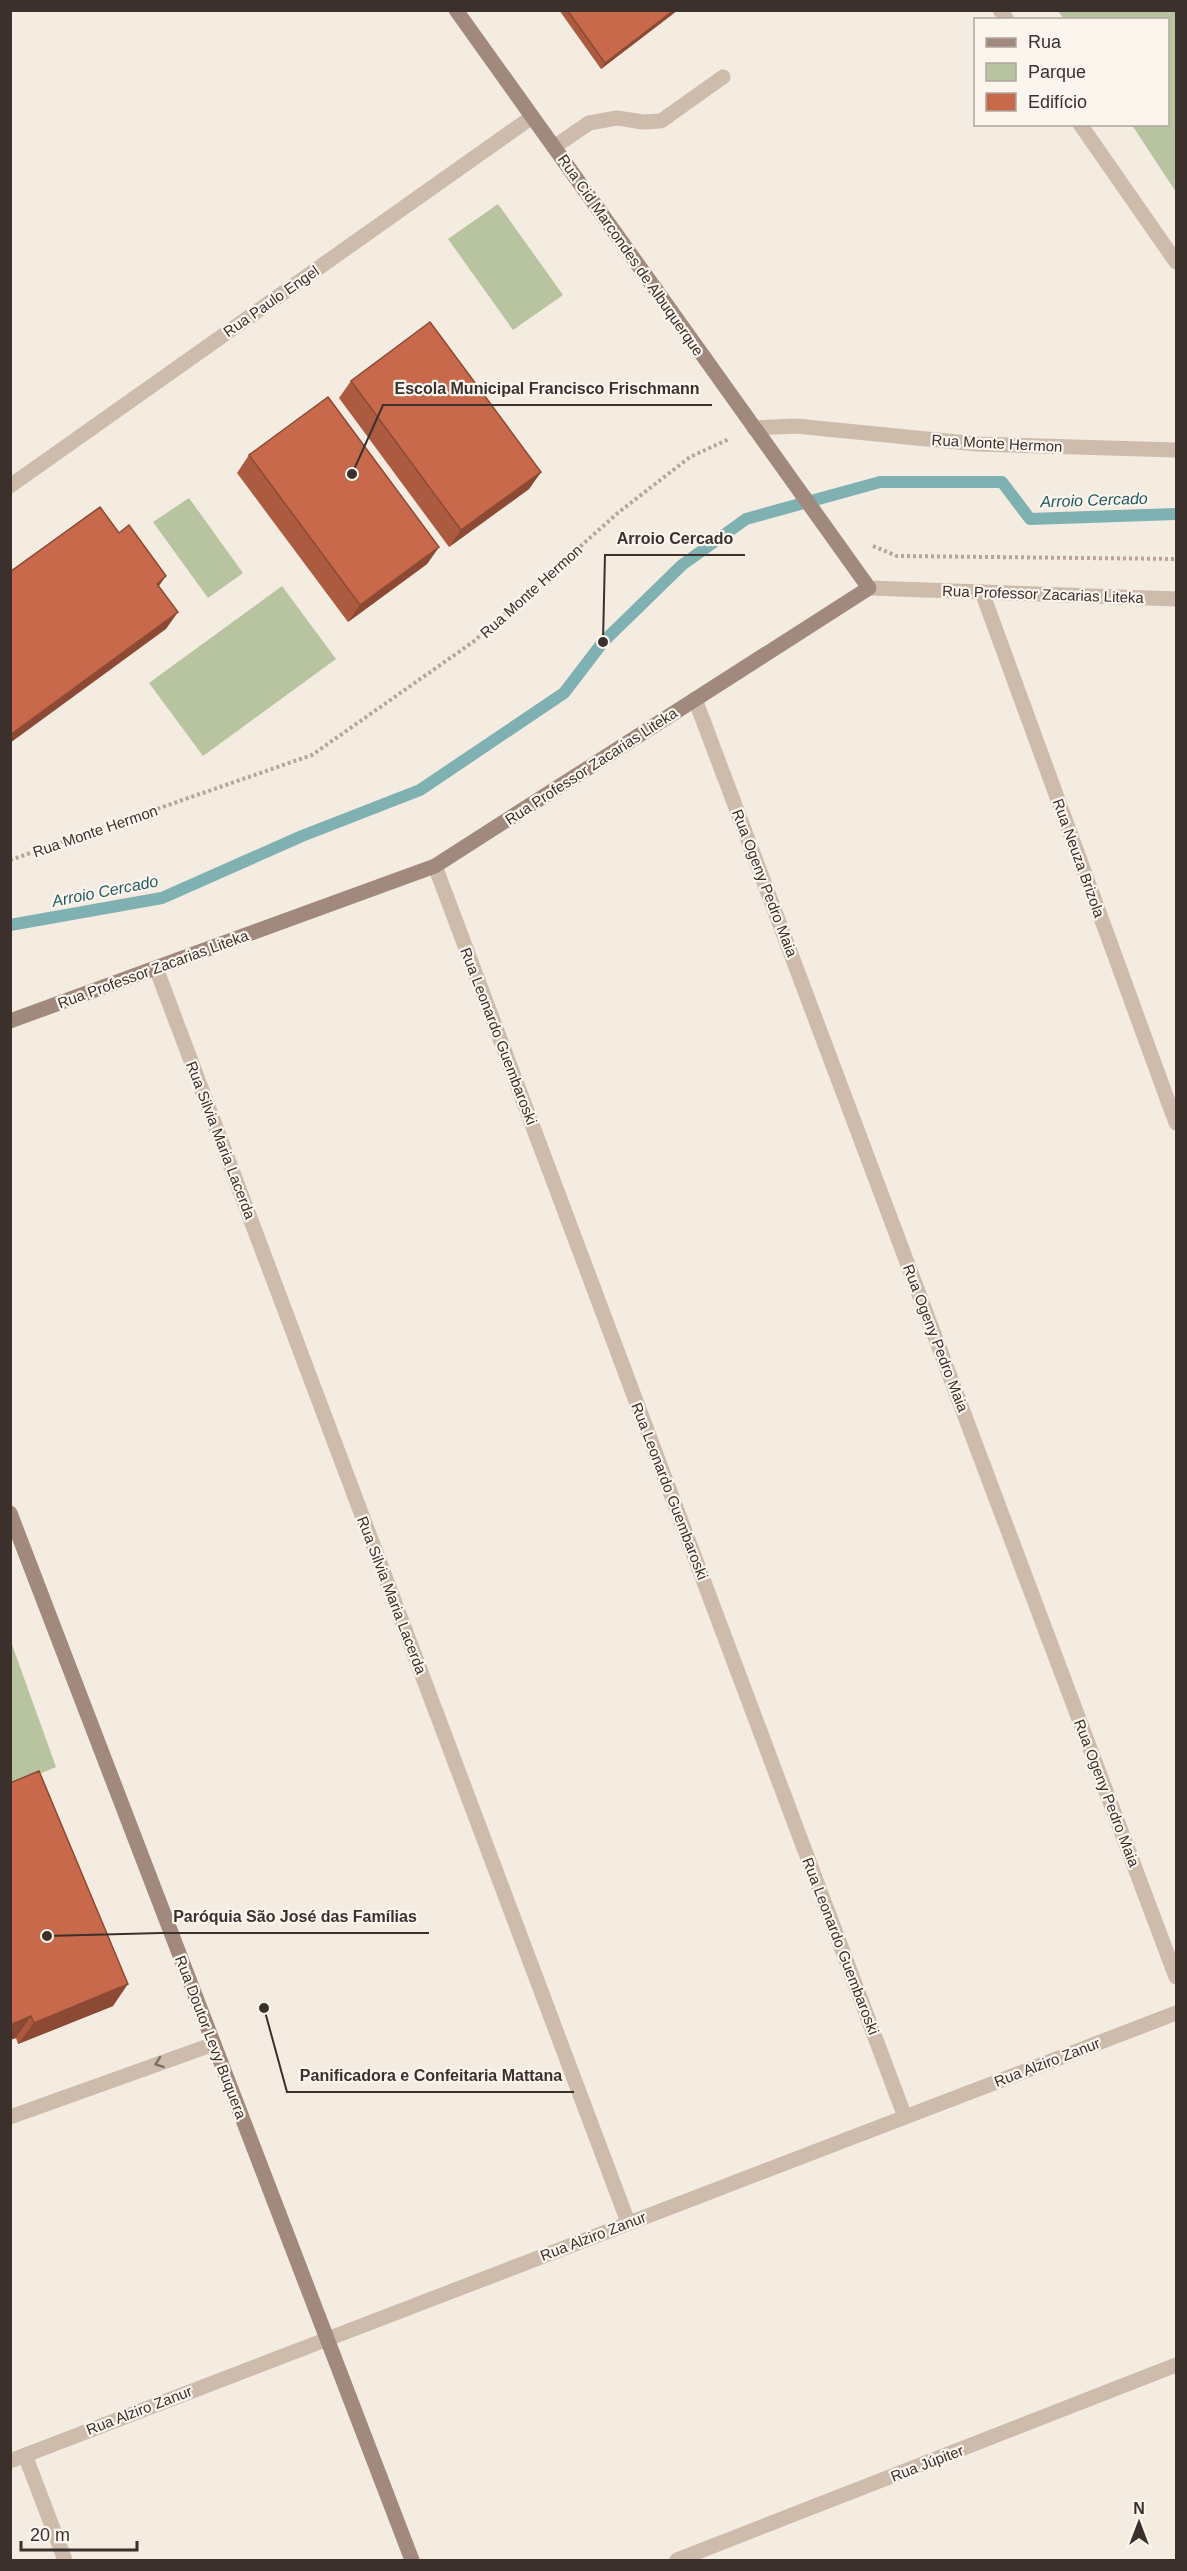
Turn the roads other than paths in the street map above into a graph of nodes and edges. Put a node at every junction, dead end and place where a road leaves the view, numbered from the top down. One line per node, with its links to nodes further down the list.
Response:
1 (456, 10): 3 (street, Rua Cid Marcondes de Albuquerque)
2 (723, 77): 5 (street)
3 (532, 117): 5 (street, Rua Cid Marcondes de Albuquerque); 9 (street, Rua Paulo Engel)
4 (1081, 126): 6 (street)
5 (554, 147): 7 (street, Rua Cid Marcondes de Albuquerque)
6 (1176, 262)
7 (754, 428): 8 (street, Rua Monte Hermon); 10 (street, Rua Cid Marcondes de Albuquerque)
8 (1176, 450)
9 (10, 486)
10 (869, 588): 11 (street, Rua Professor Zacarias Liteka); 13 (street, Rua Professor Zacarias Liteka)
11 (982, 592): 12 (street, Rua Professor Zacarias Liteka); 17 (street, Rua Neuza Brizola)
12 (1176, 599)
13 (695, 699): 14 (street, Rua Professor Zacarias Liteka); 19 (street, Rua Ogeny Pedro Maia)
14 (435, 866): 15 (street, Rua Professor Zacarias Liteka); 23 (street, Rua Leonardo Guembaroski)
15 (156, 968): 16 (street, Rua Professor Zacarias Liteka); 24 (street, Rua Silvia Maria Lacerda)
16 (10, 1021)
17 (1176, 1123)
18 (10, 1513): 21 (street, Rua Doutor Levy Buquera)
19 (1176, 1977)
20 (1176, 2013): 23 (street, Rua Alziro Zanur)
21 (214, 2044): 22 (street, one-way to 22); 25 (street, Rua Doutor Levy Buquera)
22 (10, 2117)
23 (905, 2117): 24 (street, Rua Alziro Zanur)
24 (628, 2222): 25 (street, Rua Alziro Zanur)
25 (326, 2337): 27 (street, Rua Alziro Zanur); 29 (street, Rua Doutor Levy Buquera)
26 (1176, 2365): 30 (street, Rua Júpiter)
27 (18, 2458): 28 (street)
28 (65, 2560)
29 (412, 2560)
30 (677, 2560)

